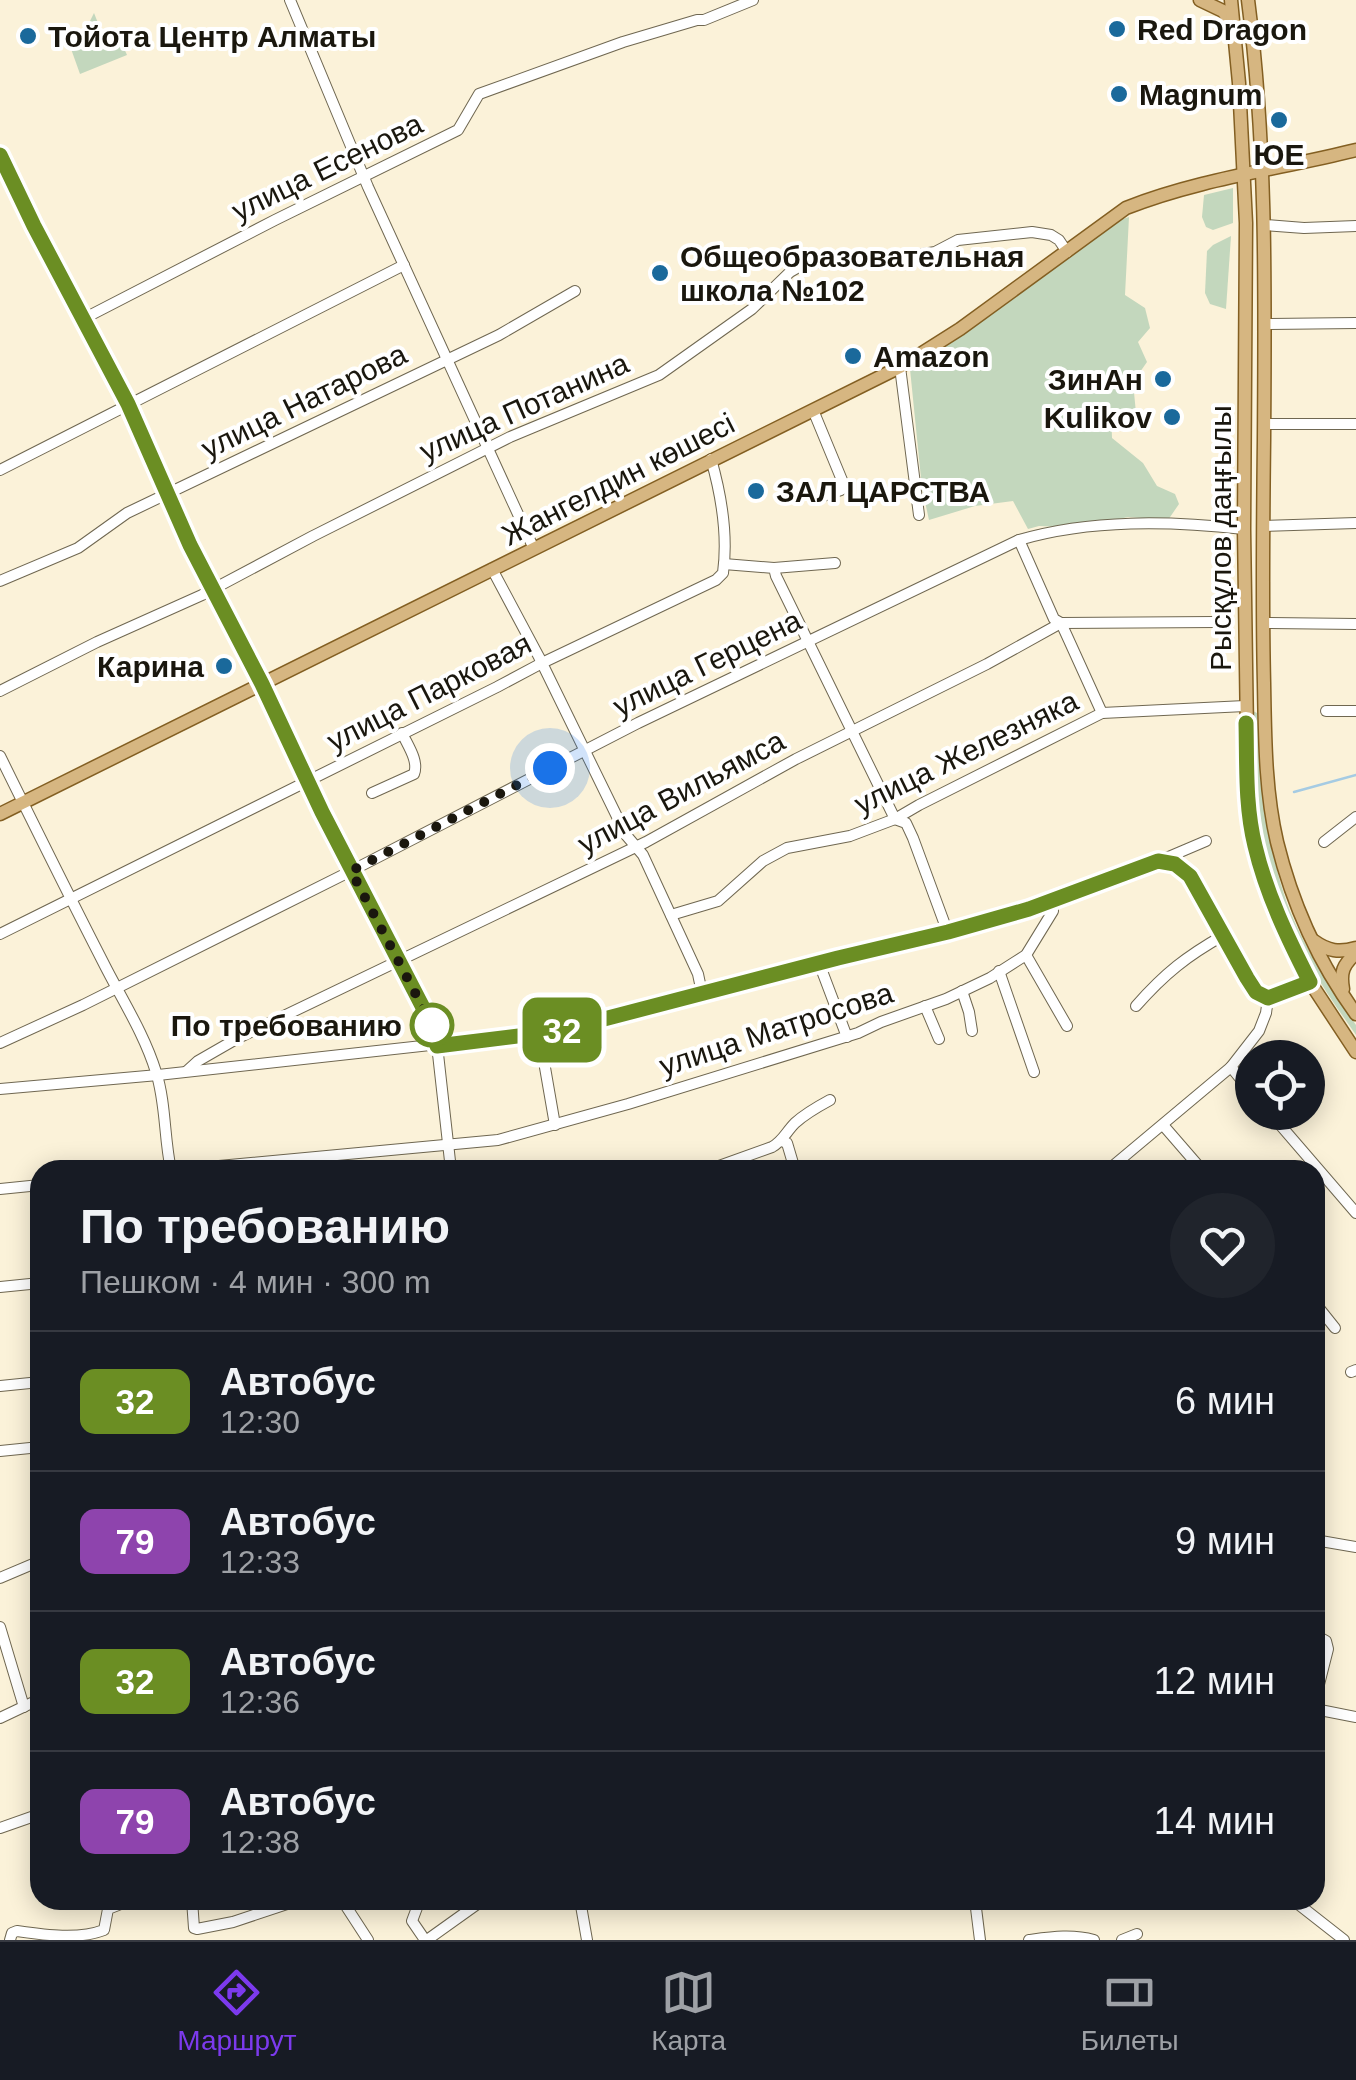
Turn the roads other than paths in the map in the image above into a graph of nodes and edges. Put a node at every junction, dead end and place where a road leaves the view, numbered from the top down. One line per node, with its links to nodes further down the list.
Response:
1 (290, 0): 13 (street)
2 (753, 0): 13 (street, улица Есенова)
3 (1200, 0): 7 (main road)
4 (1231, 0): 7 (main road, Рысқұлов даңғылы)
5 (1248, 0): 8 (main road, Рысқұлов даңғылы)
6 (1259, 0): 8 (main road)
7 (1235, 28): 12 (main road, Рысқұлов даңғылы)
8 (1256, 54): 11 (main road, Рысқұлов даңғылы)
9 (1356, 150): 11 (main road, Жангелдин көшесі)
10 (0, 155): 19 (main road)
11 (1262, 171): 12 (main road, Жангелдин көшесі); 14 (main road, Рысқұлов даңғылы)
12 (1244, 175): 16 (main road, Жангелдин көшесі); 22 (main road, Рысқұлов даңғылы)
13 (363, 176): 17 (street); 19 (street, улица Есенова)
14 (1264, 226): 15 (street); 21 (main road, Рысқұлов даңғылы)
15 (1356, 226)
16 (1067, 252): 24 (main road, Жангелдин көшесі); 29 (street, улица Потанина)
17 (404, 265): 23 (street); 25 (street)
18 (575, 290): 23 (street, улица Натарова)
19 (83, 319): 25 (main road)
20 (1356, 323): 21 (street)
21 (1264, 324): 27 (main road, Рысқұлов даңғылы)
22 (1246, 346): 27 (main road); 32 (main road, Рысқұлов даңғылы)
23 (447, 360): 29 (street); 33 (street, улица Натарова)
24 (900, 367): 26 (main road, Жангелдин көшесі); 35 (street)
25 (128, 404): 31 (street); 33 (main road)
26 (813, 410): 30 (main road, Жангелдин көшесі); 34 (street)
27 (1264, 424): 28 (street); 37 (main road, Рысқұлов даңғылы)
28 (1356, 424)
29 (487, 448): 40 (street); 47 (street, улица Потанина)
30 (710, 459): 40 (main road, Жангелдин көшесі); 43 (street)
31 (0, 470)
32 (1244, 478): 38 (main road, Рысқұлов даңғылы); 41 (main road)
33 (168, 494): 46 (street, улица Натарова); 47 (main road)
34 (814, 500)
35 (919, 514)
36 (1356, 523): 37 (street)
37 (1263, 526): 41 (main road, Рысқұлов даңғылы)
38 (1244, 529): 39 (street, улица Герцена); 48 (main road, Рысқұлов даңғылы)
39 (1018, 540): 51 (street); 53 (street, улица Герцена)
40 (534, 549): 45 (main road, Жангелдин көшесі)
41 (1262, 554): 50 (main road, Рысқұлов даңғылы)
42 (835, 563): 44 (street)
43 (724, 564): 44 (street); 55 (street, улица Парковая)
44 (774, 568): 53 (street)
45 (492, 570): 55 (street); 56 (main road, Жангелдин көшесі)
46 (0, 581)
47 (212, 588): 56 (main road); 57 (street, улица Потанина)
48 (1244, 594): 54 (main road); 58 (main road, Рысқұлов даңғылы)
49 (1216, 622): 51 (street, улица Вильямса)
50 (1262, 623): 52 (street); 54 (main road, Рысқұлов даңғылы)
51 (1061, 624): 61 (street); 62 (street, улица Вильямса)
52 (1356, 624)
53 (808, 642): 62 (street); 64 (street, улица Герцена)
54 (1264, 655): 83 (main road, Рысқұлов даңғылы)
55 (542, 662): 63 (street, улица Парковая); 64 (street)
56 (262, 684): 66 (street); 68 (main road, Жангелдин көшесі)
57 (0, 690)
58 (1245, 706): 61 (street, улица Железняка); 89 (main road, Рысқұлов даңғылы)
59 (1326, 711): 60 (street)
60 (1356, 711)
61 (1102, 713): 71 (street, улица Железняка)
62 (853, 732): 71 (street); 74 (street, улица Вильямса)
63 (402, 733): 66 (street, улица Парковая); 67 (street)
64 (584, 751): 74 (street); 76 (street, улица Герцена)
65 (0, 756): 68 (street)
66 (307, 782): 76 (street); 77 (street, улица Парковая)
67 (372, 794)
68 (23, 802): 69 (main road, Жангелдин көшесі); 77 (street)
69 (0, 814)
70 (1356, 817): 73 (street)
71 (894, 819): 79 (street, улица Железняка); 80 (street)
72 (1206, 840): 75 (street)
73 (1324, 842)
74 (636, 847): 79 (street); 86 (street, улица Вильямса)
75 (1158, 861): 78 (street); 82 (street)
76 (351, 871): 86 (street); 90 (street, улица Герцена)
77 (72, 900): 81 (street, улица Парковая); 90 (street)
78 (1051, 902): 80 (street); 85 (street, улица Матросова)
79 (671, 915): 92 (street)
80 (948, 932): 87 (street)
81 (0, 934)
82 (1224, 935): 94 (street); 96 (street)
83 (1312, 940): 84 (main road); 93 (main road, Рысқұлов даңғылы)
84 (1356, 950): 93 (main road)
85 (1026, 954): 88 (street, улица Матросова); 98 (street)
86 (399, 962): 104 (street); 107 (street, улица Вильямса)
87 (819, 963): 92 (street); 101 (street)
88 (999, 971): 91 (street, улица Матросова); 108 (street)
89 (1310, 982): 94 (street); 105 (main road, Рысқұлов даңғылы)
90 (116, 987): 103 (street, улица Герцена); 110 (street)
91 (962, 991): 95 (street, улица Матросова); 99 (street)
92 (702, 993): 100 (street)
93 (1344, 997): 97 (main road, Рысқұлов даңғылы)
94 (1268, 998): 106 (street)
95 (925, 1006): 101 (street, улица Матросова); 102 (street)
96 (1136, 1006)
97 (1356, 1014)
98 (1068, 1026)
99 (972, 1031)
100 (539, 1033): 104 (street); 113 (street)
101 (847, 1037): 113 (street, улица Матросова)
102 (938, 1039)
103 (0, 1042)
104 (437, 1046): 107 (street); 117 (street)
105 (1356, 1052)
106 (1231, 1067): 109 (street); 114 (street)
107 (187, 1072): 110 (street)
108 (1034, 1072)
109 (1235, 1072)
110 (158, 1076): 111 (street); 118 (street)
111 (0, 1089)
112 (830, 1100): 116 (street)
113 (554, 1124): 117 (street, улица Матросова)
114 (1163, 1124): 123 (street); 124 (street)
115 (1284, 1130): 125 (street)
116 (782, 1141): 121 (street); 122 (street)
117 (448, 1144): 119 (street, улица Матросова); 120 (street)
118 (170, 1160)
119 (279, 1160)
120 (450, 1160)
121 (734, 1160)
122 (792, 1160)
123 (1120, 1160)
124 (1194, 1160)
125 (1310, 1160)
126 (1325, 1177): 129 (street)
127 (30, 1186): 128 (street)
128 (0, 1189)
129 (1356, 1213)
130 (30, 1283): 131 (street)
131 (0, 1287)
132 (1325, 1316): 133 (street)
133 (1335, 1328)
134 (30, 1383): 135 (street)
135 (0, 1386)
136 (30, 1448): 137 (street)
137 (0, 1451)
138 (1325, 1542): 139 (street)
139 (1356, 1547)
140 (30, 1565): 141 (street)
141 (0, 1578)
142 (0, 1626): 144 (street)
143 (30, 1704): 144 (street)
144 (24, 1707): 147 (street)
145 (1325, 1711): 146 (street)
146 (1356, 1717)
147 (0, 1718)
148 (0, 1814): 150 (street)
149 (30, 1818): 150 (street)
150 (2, 1828)
151 (108, 1910): 162 (street)
152 (193, 1910): 153 (street)
153 (269, 1910)
154 (348, 1910): 163 (street)
155 (416, 1910): 164 (street)
156 (469, 1910): 164 (street)
157 (582, 1910): 165 (street)
158 (976, 1910): 166 (street)
159 (1306, 1910): 170 (street)
160 (1138, 1934): 169 (street)
161 (1356, 1936): 170 (street)
162 (10, 1940)
163 (368, 1940)
164 (426, 1940)
165 (586, 1940)
166 (980, 1940)
167 (1029, 1940): 168 (street)
168 (1094, 1940)
169 (1122, 1940)
170 (1345, 1940)

